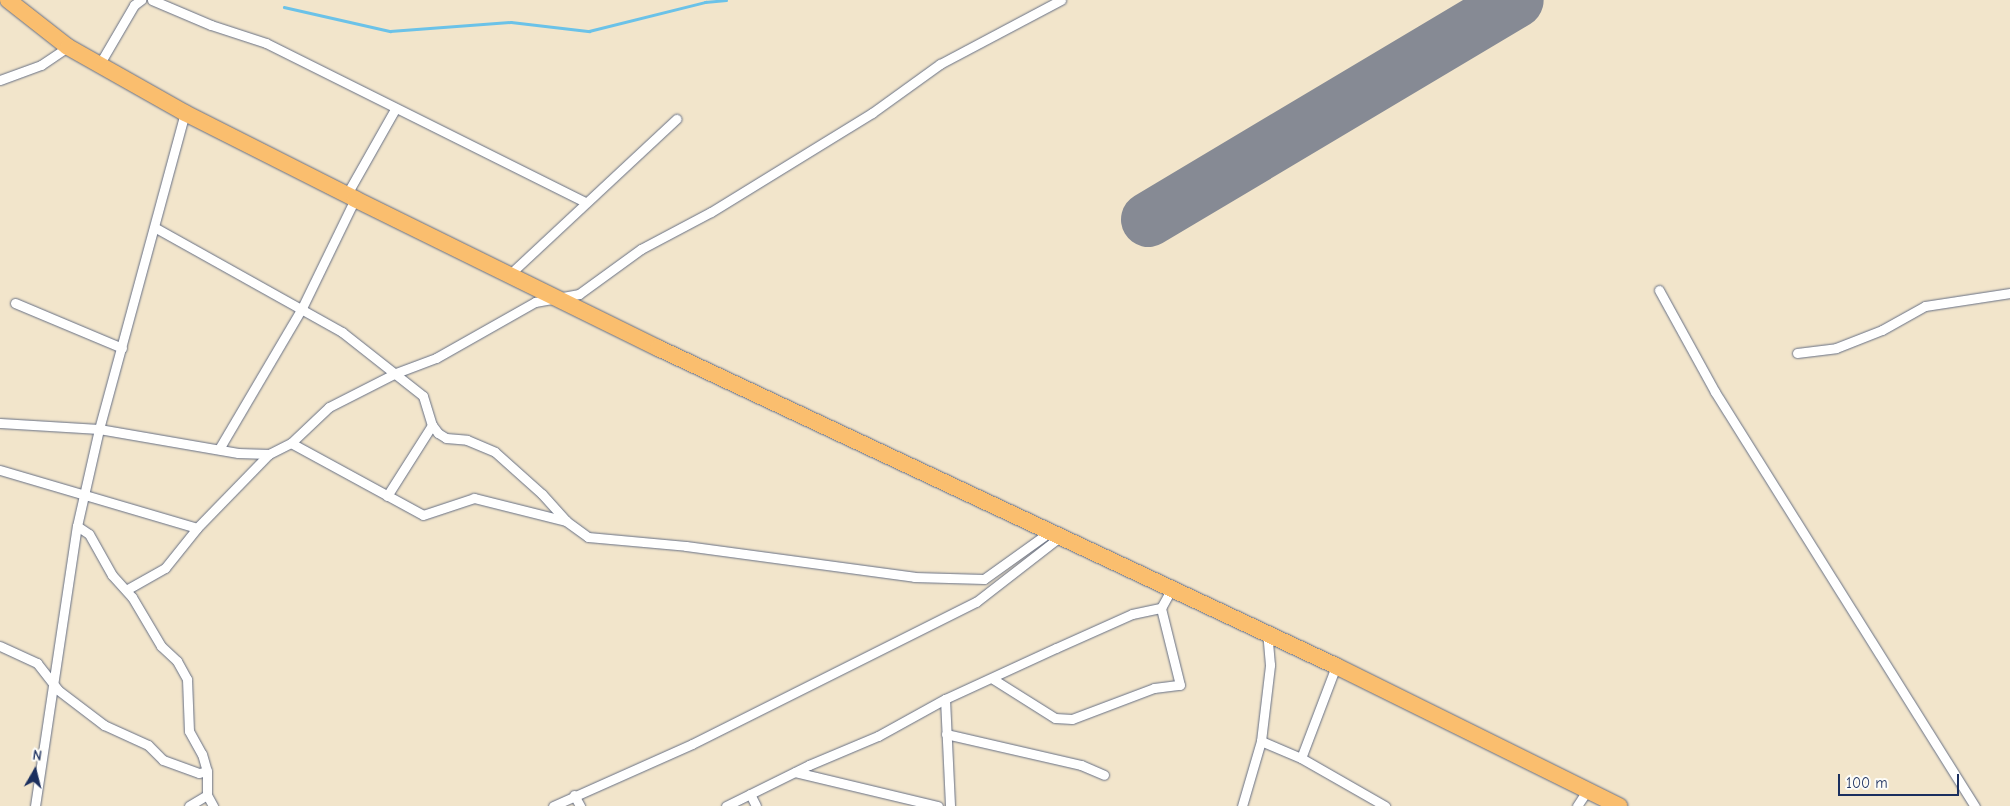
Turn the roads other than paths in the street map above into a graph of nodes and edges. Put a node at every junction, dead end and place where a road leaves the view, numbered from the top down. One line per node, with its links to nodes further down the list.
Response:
1 (141, 0): 6 (street)
2 (152, 0): 8 (street)
3 (1062, 0): 17 (street)
4 (15, 3): 5 (highway)
5 (68, 47): 6 (highway); 7 (street)
6 (99, 65): 9 (highway)
7 (0, 80)
8 (395, 109): 11 (street); 12 (street)
9 (185, 112): 11 (highway); 13 (street)
10 (676, 119): 12 (street)
11 (351, 197): 14 (highway); 19 (street)
12 (585, 202): 14 (street)
13 (156, 228): 19 (street); 20 (street)
14 (508, 275): 17 (highway)
15 (1660, 290): 68 (street)
16 (2010, 293): 21 (street)
17 (553, 297): 22 (street); 35 (highway)
18 (15, 303): 20 (street)
19 (302, 308): 22 (street); 27 (street)
20 (122, 348): 25 (street)
21 (1797, 353)
22 (396, 373): 24 (street); 26 (street)
23 (0, 423): 25 (street)
24 (432, 425): 31 (street); 32 (street)
25 (99, 428): 27 (street); 30 (street)
26 (291, 443): 28 (street); 31 (street)
27 (219, 450): 28 (street)
28 (268, 454): 34 (street)
29 (0, 470): 30 (street)
30 (84, 495): 33 (street); 34 (street)
31 (387, 496): 32 (street)
32 (566, 521): 35 (street)
33 (77, 526): 37 (street); 43 (street)
34 (197, 528): 37 (street)
35 (1056, 534): 36 (highway); 54 (street)
36 (1172, 588): 38 (street); 39 (highway)
37 (126, 590): 48 (street)
38 (1161, 608): 42 (street); 42 (street)
39 (1268, 633): 41 (highway); 46 (street)
40 (0, 646): 43 (street)
41 (1336, 666): 47 (street); 51 (highway)
42 (993, 679): 44 (street)
43 (52, 680): 48 (street); 55 (street)
44 (944, 699): 45 (street); 49 (street)
45 (946, 734): 50 (street); 63 (street)
46 (1262, 741): 47 (street); 64 (street)
47 (1301, 758): 65 (street)
48 (207, 771): 53 (street)
49 (795, 772): 52 (street); 62 (street)
50 (1104, 775)
51 (1588, 789): 66 (street); 67 (highway)
52 (750, 794): 60 (street); 61 (street)
53 (207, 795): 56 (street); 57 (street)
54 (574, 795): 58 (street); 59 (street)
55 (35, 806)
56 (189, 806)
57 (213, 806)
58 (553, 806)
59 (580, 806)
60 (726, 806)
61 (756, 806)
62 (938, 806)
63 (950, 806)
64 (1242, 806)
65 (1385, 806)
66 (1577, 806)
67 (1619, 806)
68 (1976, 806)

